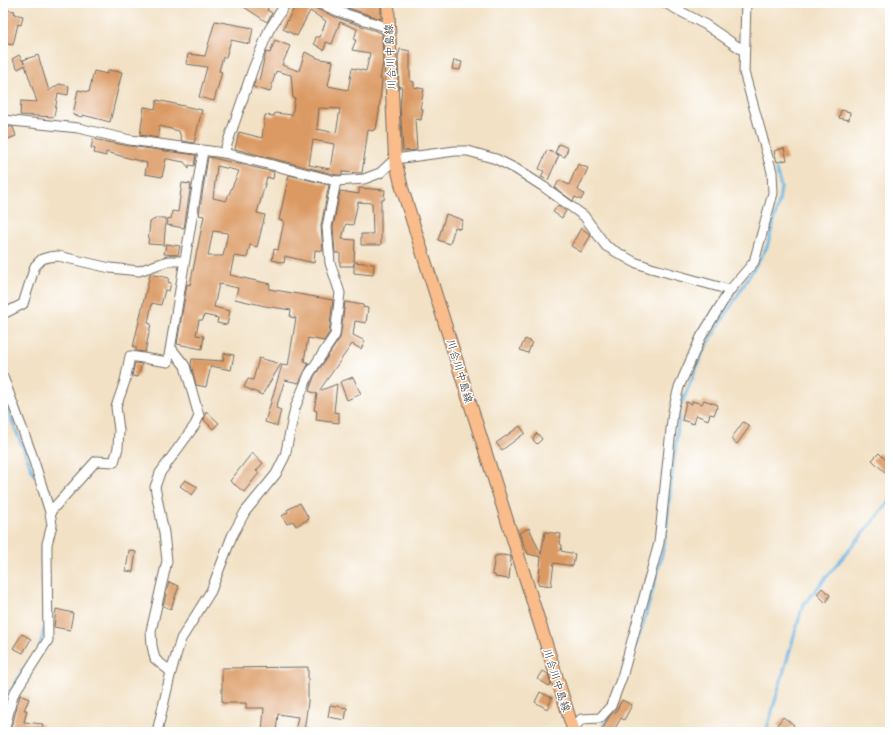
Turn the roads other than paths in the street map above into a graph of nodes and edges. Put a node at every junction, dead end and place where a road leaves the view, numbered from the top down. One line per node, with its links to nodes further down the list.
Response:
1 (286, 3): 10 (street)
2 (319, 3): 6 (street)
3 (388, 3): 6 (main road, 川合川中島線)
4 (665, 3): 7 (street)
5 (746, 3): 7 (street)
6 (389, 28): 11 (main road, 川合川中島線)
7 (744, 51): 14 (street)
8 (3, 120): 9 (street)
9 (203, 151): 10 (street); 13 (street)
10 (224, 153): 12 (street)
11 (395, 159): 12 (street); 14 (street); 20 (main road, 川合川中島線)
12 (336, 181): 19 (street)
13 (184, 261): 15 (street); 16 (street)
14 (730, 290): 20 (street)
15 (3, 314)
16 (171, 348): 18 (street); 19 (street)
17 (3, 377): 18 (street)
18 (50, 512): 21 (street)
19 (171, 672): 22 (street)
20 (573, 731)
21 (4, 732)
22 (157, 732)

